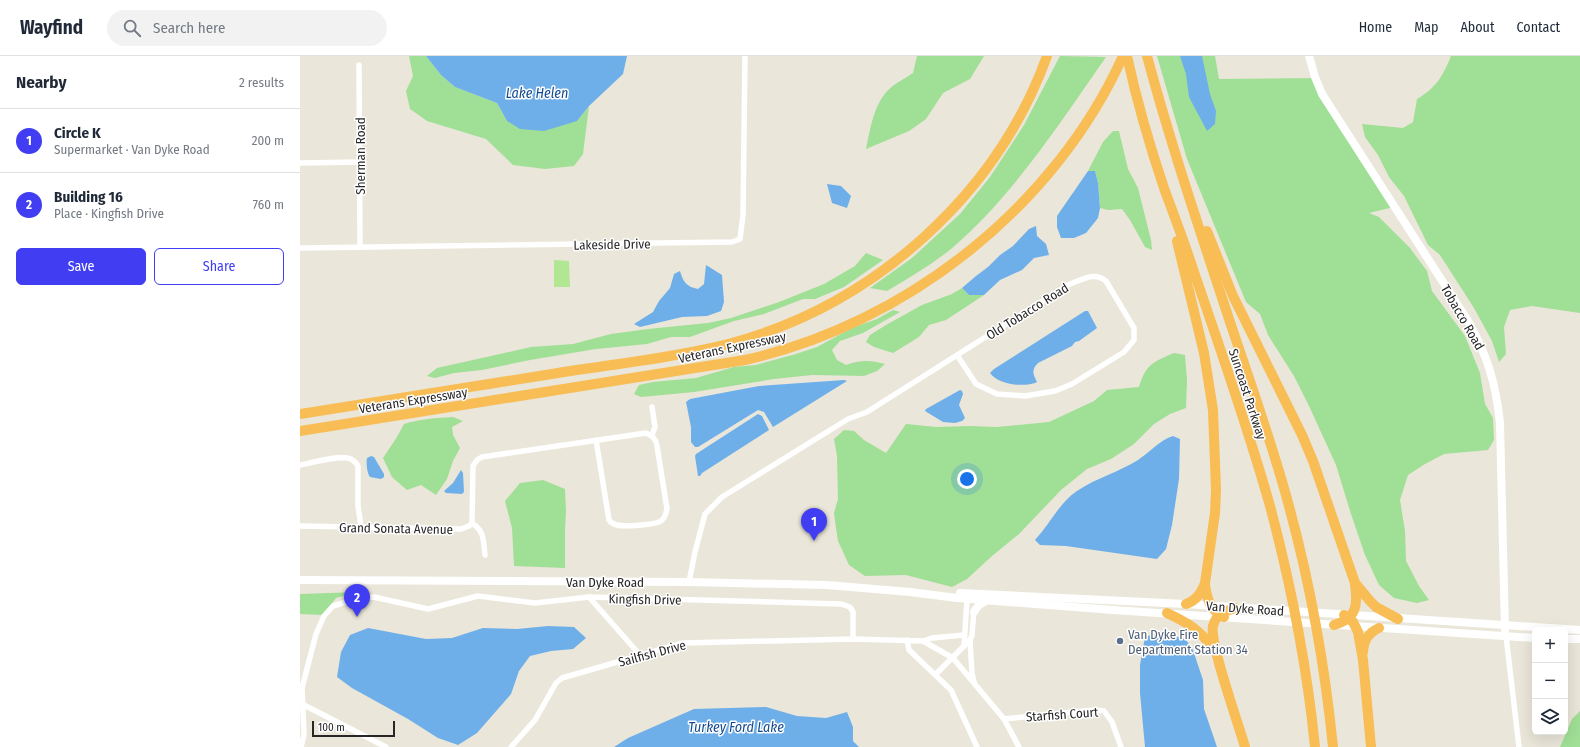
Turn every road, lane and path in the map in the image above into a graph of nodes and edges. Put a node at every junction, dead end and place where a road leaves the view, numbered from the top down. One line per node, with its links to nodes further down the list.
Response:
1 (745, 56): 12 (street, Lakeside Drive)
2 (1047, 56): 16 (highway, Veterans Expressway)
3 (1123, 56): 17 (highway, Veterans Expressway)
4 (1127, 56): 11 (highway, Suncoast Parkway)
5 (1147, 56): 10 (highway, Suncoast Parkway)
6 (1309, 56): 42 (main road, Tobacco Road)
7 (359, 65): 8 (street, Sherman Road)
8 (360, 162): 9 (street); 12 (street, Sherman Road)
9 (300, 163)
10 (1181, 170): 28 (highway); 71 (highway, Suncoast Parkway)
11 (1165, 190): 27 (highway); 70 (highway, Suncoast Parkway)
12 (360, 247): 13 (street, Lakeside Drive)
13 (300, 248)
14 (958, 355): 14 (street, Old Tobacco Road); 26 (street, Old Tobacco Road)
15 (652, 407): 18 (street)
16 (300, 414)
17 (300, 431)
18 (652, 436): 19 (street, Grand Sonata Avenue); 19 (street)
19 (596, 440): 21 (street, Grand Sonata Avenue)
20 (300, 465): 23 (street)
21 (472, 523): 23 (street, Grand Sonata Avenue); 24 (street)
22 (300, 526): 23 (street, Grand Sonata Avenue)
23 (361, 526)
24 (484, 555)
25 (300, 580): 26 (main road, Van Dyke Road)
26 (689, 582): 30 (main road, Van Dyke Road)
27 (1205, 583): 32 (highway); 33 (highway)
28 (1355, 583): 38 (highway); 39 (highway)
29 (589, 597): 50 (street, Kingfish Drive); 56 (street); 61 (street, Kingfish Drive)
30 (971, 597): 31 (main road, Van Dyke Road); 32 (main road, Van Dyke Road); 35 (street); 45 (street)
31 (988, 600): 35 (main road); 36 (main road, Van Dyke Road)
32 (1186, 604): 33 (main road, Van Dyke Road)
33 (1211, 606): 34 (main road, Van Dyke Road); 37 (highway)
34 (1236, 608): 37 (highway); 38 (main road, Van Dyke Road)
35 (974, 612): 52 (street)
36 (1167, 613): 37 (main road, Van Dyke Road); 55 (highway)
37 (1221, 616): 40 (main road, Van Dyke Road); 55 (highway)
38 (1348, 616): 39 (main road, Van Dyke Road); 40 (highway); 41 (highway)
39 (1398, 619): 42 (main road, Van Dyke Road)
40 (1334, 625): 41 (main road, Van Dyke Road)
41 (1356, 626): 43 (main road, Van Dyke Road); 58 (highway)
42 (1505, 626): 44 (main road, Van Dyke Road); 46 (main road, Tobacco Road)
43 (1379, 628): 46 (main road, Van Dyke Road); 58 (highway)
44 (1580, 630)
45 (964, 635): 53 (street); 54 (street)
46 (1506, 636): 47 (main road, Van Dyke Road); 73 (street)
47 (1532, 638)
48 (1568, 639): 49 (main road)
49 (1580, 639)
50 (854, 640): 51 (street); 56 (street, Sailfish Drive)
51 (907, 640): 53 (street); 59 (street)
52 (970, 640): 54 (street); 60 (street)
53 (923, 641): 57 (street)
54 (964, 646): 57 (street)
55 (1216, 654): 69 (highway)
56 (640, 655): 65 (street, Sailfish Drive)
57 (953, 658): 59 (street); 60 (street)
58 (1363, 660): 72 (highway)
59 (936, 674): 66 (street)
60 (974, 684): 62 (street)
61 (304, 705): 63 (street); 64 (street)
62 (1004, 719): 67 (street); 68 (street, Starfish Court)
63 (300, 747)
64 (386, 747)
65 (512, 747)
66 (976, 747)
67 (1019, 747)
68 (1121, 747)
69 (1245, 747)
70 (1314, 747)
71 (1333, 747)
72 (1371, 747)
73 (1519, 747)

